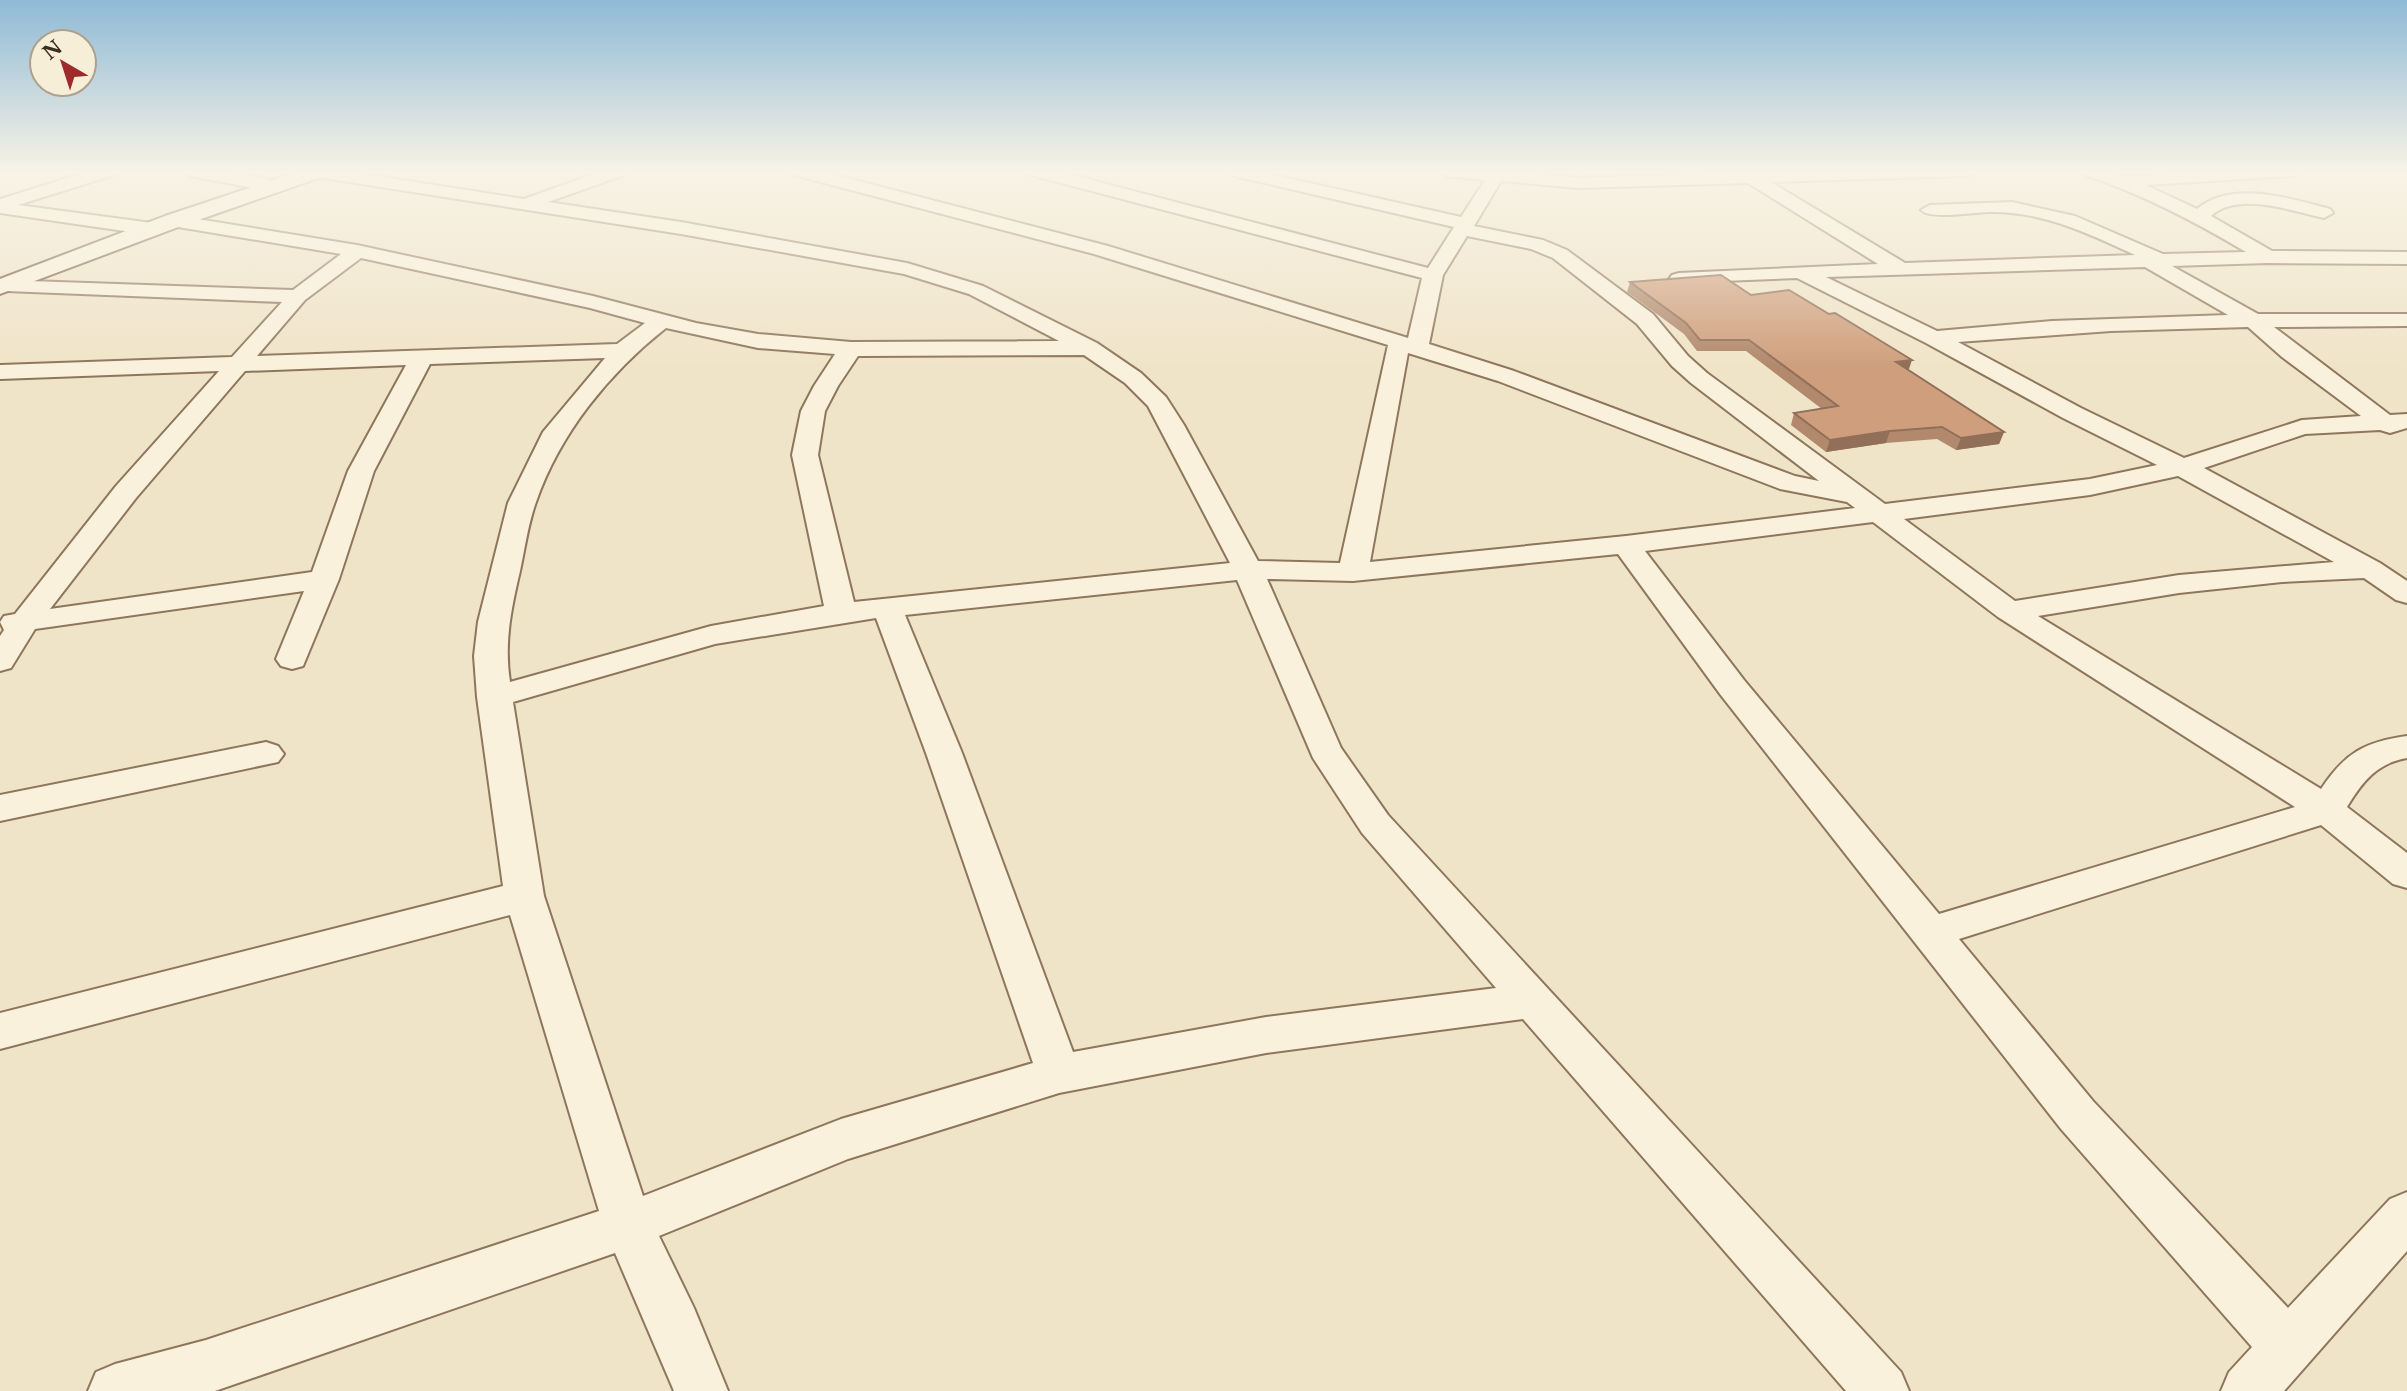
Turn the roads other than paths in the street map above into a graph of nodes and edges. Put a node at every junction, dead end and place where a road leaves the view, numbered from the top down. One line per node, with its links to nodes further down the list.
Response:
1 (134, 236): 21 (main road)
2 (264, 236): 11 (street)
3 (728, 236): 28 (street)
4 (1047, 236): 27 (street)
5 (1284, 236): 18 (street)
6 (1458, 236): 18 (street)
7 (1500, 236): 37 (street)
8 (1847, 236): 16 (street)
9 (2107, 236): 15 (street)
10 (2233, 236): 12 (street)
11 (357, 251): 22 (street); 24 (street)
12 (2268, 257): 13 (street); 15 (street)
13 (2372, 258): 14 (street); 19 (street)
14 (2407, 258)
15 (2155, 261): 16 (street); 25 (street)
16 (1901, 269): 17 (street)
17 (1802, 274): 20 (street); 26 (street)
18 (1433, 275): 27 (street)
19 (2407, 279)
20 (1654, 281)
21 (3, 286): 22 (street)
22 (298, 296): 32 (street)
23 (2407, 320): 25 (street)
24 (661, 321): 29 (street); 30 (street)
25 (2255, 321): 26 (street); 34 (street)
26 (1934, 338): 36 (street)
27 (1408, 346): 37 (street); 43 (street)
28 (1089, 348): 29 (street); 42 (street)
29 (851, 349): 48 (street)
30 (623, 351): 31 (street); 52 (street)
31 (422, 357): 32 (street); 44 (street)
32 (236, 365): 33 (street); 49 (street)
33 (0, 372)
34 (2394, 421): 35 (street); 36 (street)
35 (2407, 436)
36 (2182, 467): 38 (street); 41 (street)
37 (1852, 495): 38 (street)
38 (1875, 512): 39 (street); 47 (street)
39 (1626, 544): 43 (street); 59 (street)
40 (2407, 568): 41 (street)
41 (2370, 569): 45 (street); 47 (street)
42 (1248, 570): 43 (street); 46 (street); 60 (street)
43 (1353, 572)
44 (324, 579): 49 (street); 50 (street)
45 (2407, 594)
46 (888, 610): 48 (street); 62 (street)
47 (2009, 611): 56 (street)
48 (841, 612): 52 (street)
49 (13, 623): 51 (street)
50 (292, 659)
51 (0, 661)
52 (494, 697): 58 (street)
53 (2407, 747): 56 (street)
54 (266, 754): 55 (street)
55 (0, 808)
56 (2327, 810): 57 (street); 59 (street)
57 (2407, 874)
58 (524, 896): 61 (street); 64 (street)
59 (1930, 932): 65 (street)
60 (1532, 1001): 62 (street); 69 (street)
61 (0, 1031)
62 (1059, 1074): 64 (street)
63 (2407, 1215): 65 (street)
64 (628, 1225): 66 (street); 68 (street)
65 (2288, 1348): 70 (street)
66 (204, 1379): 67 (street)
67 (115, 1391)
68 (701, 1391)
69 (1882, 1391)
70 (2248, 1391)

